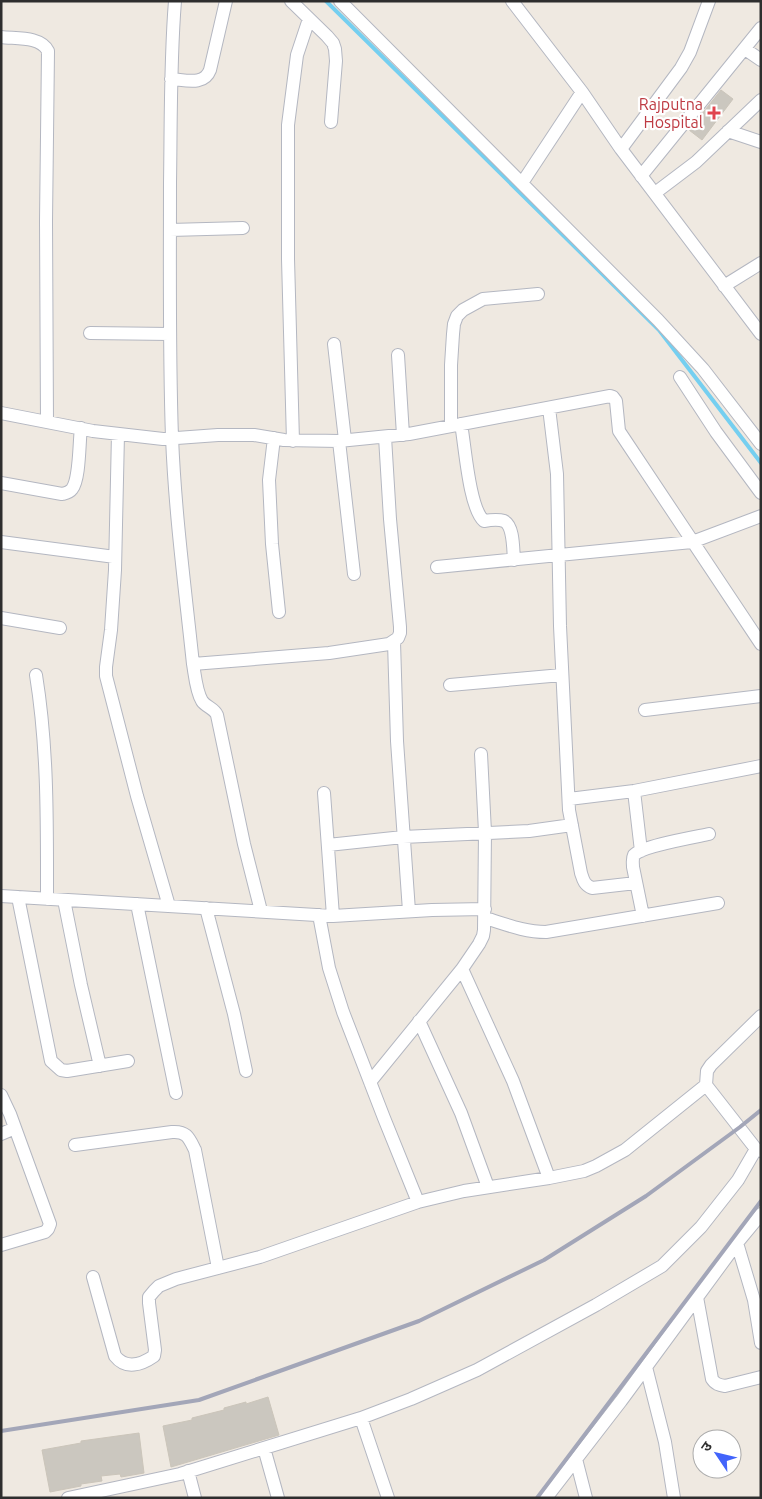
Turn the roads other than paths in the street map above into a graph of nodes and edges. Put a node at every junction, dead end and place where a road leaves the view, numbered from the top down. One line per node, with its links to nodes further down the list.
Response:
1 (175, 1): 12 (street)
2 (226, 1): 12 (street)
3 (291, 1): 7 (street)
4 (340, 1): 20 (street)
5 (512, 1): 13 (street)
6 (708, 1): 18 (street)
7 (309, 19): 15 (street); 44 (street)
8 (761, 28): 10 (street)
9 (1, 37): 35 (street)
10 (745, 49): 11 (street); 19 (street)
11 (761, 60)
12 (171, 79): 23 (street)
13 (582, 92): 18 (street); 20 (street)
14 (761, 100): 16 (street)
15 (331, 122)
16 (728, 132): 17 (street); 21 (street)
17 (761, 142)
18 (621, 149): 19 (street)
19 (642, 176): 21 (street)
20 (522, 183): 45 (street)
21 (655, 193): 25 (street)
22 (243, 228): 23 (street)
23 (170, 230): 28 (street)
24 (761, 263): 25 (street)
25 (724, 286): 29 (street)
26 (538, 294): 36 (street)
27 (90, 333): 28 (street)
28 (170, 334): 41 (street)
29 (761, 334)
30 (334, 344): 43 (street)
31 (398, 355): 39 (street)
32 (680, 377): 47 (street)
33 (549, 408): 36 (street); 50 (street); 51 (street)
34 (1, 413): 35 (street)
35 (48, 422): 37 (street)
36 (456, 425): 39 (street); 53 (street)
37 (80, 428): 38 (street); 46 (street)
38 (118, 434): 41 (street); 52 (street)
39 (403, 435): 40 (street)
40 (385, 437): 43 (street); 59 (street)
41 (172, 438): 42 (street); 61 (street)
42 (274, 438): 44 (street); 56 (street)
43 (342, 440): 44 (street); 55 (street)
44 (293, 441)
45 (761, 444)
46 (1, 483)
47 (761, 493)
48 (761, 516): 50 (street)
49 (1, 542): 52 (street)
50 (692, 542): 51 (street); 60 (street)
51 (559, 555): 53 (street); 63 (street)
52 (115, 557): 85 (street)
53 (514, 560): 54 (street)
54 (437, 567)
55 (354, 574)
56 (279, 612)
57 (1, 618): 58 (street)
58 (60, 628)
59 (394, 642): 61 (street); 75 (street)
60 (761, 644)
61 (193, 664): 87 (street)
62 (36, 675): 81 (street)
63 (562, 675): 64 (street); 71 (street)
64 (450, 685)
65 (761, 696): 66 (street)
66 (646, 710)
67 (480, 754): 73 (street)
68 (761, 766): 69 (street)
69 (634, 791): 71 (street); 77 (street)
70 (324, 793): 76 (street)
71 (569, 799): 72 (street)
72 (572, 825): 73 (street); 78 (street)
73 (485, 832): 75 (street); 89 (street)
74 (709, 834): 77 (street)
75 (403, 837): 76 (street); 88 (street)
76 (328, 845): 91 (street)
77 (641, 851): 78 (street)
78 (636, 883): 92 (street)
79 (1, 896): 80 (street)
80 (18, 897): 81 (street); 97 (street)
81 (47, 899): 82 (street)
82 (64, 900): 84 (street); 97 (street)
83 (718, 903): 92 (street)
84 (137, 904): 85 (street); 101 (street)
85 (169, 906): 86 (street)
86 (206, 908): 87 (street); 98 (street)
87 (260, 911): 90 (street)
88 (408, 911): 89 (street); 91 (street)
89 (485, 914): 92 (street); 93 (street)
90 (319, 915): 91 (street); 99 (street)
91 (333, 916)
92 (643, 916)
93 (462, 969): 95 (street); 107 (street)
94 (761, 1016): 100 (street)
95 (419, 1021): 99 (street); 108 (street)
96 (128, 1061): 97 (street)
97 (100, 1066)
98 (246, 1071)
99 (370, 1082): 109 (street)
100 (706, 1084): 106 (street); 107 (street)
101 (176, 1093)
102 (1, 1095): 103 (street)
103 (16, 1128): 104 (street); 112 (street)
104 (1, 1134)
105 (75, 1144): 113 (street)
106 (758, 1150): 119 (street)
107 (549, 1178): 108 (street)
108 (488, 1187): 109 (street)
109 (418, 1202): 113 (street)
110 (761, 1214): 111 (street)
111 (736, 1244): 115 (street); 116 (street)
112 (1, 1245)
113 (218, 1268): 114 (street)
114 (93, 1277)
115 (697, 1297): 117 (street); 118 (street)
116 (761, 1343)
117 (646, 1367): 121 (street); 130 (street)
118 (761, 1376)
119 (362, 1418): 120 (street); 127 (street)
120 (264, 1448): 122 (street); 126 (street)
121 (576, 1459): 128 (street); 129 (street)
122 (188, 1471): 123 (street); 125 (street)
123 (112, 1494): 124 (street)
124 (68, 1498)
125 (195, 1498)
126 (278, 1498)
127 (388, 1498)
128 (546, 1498)
129 (586, 1498)
130 (674, 1498)

